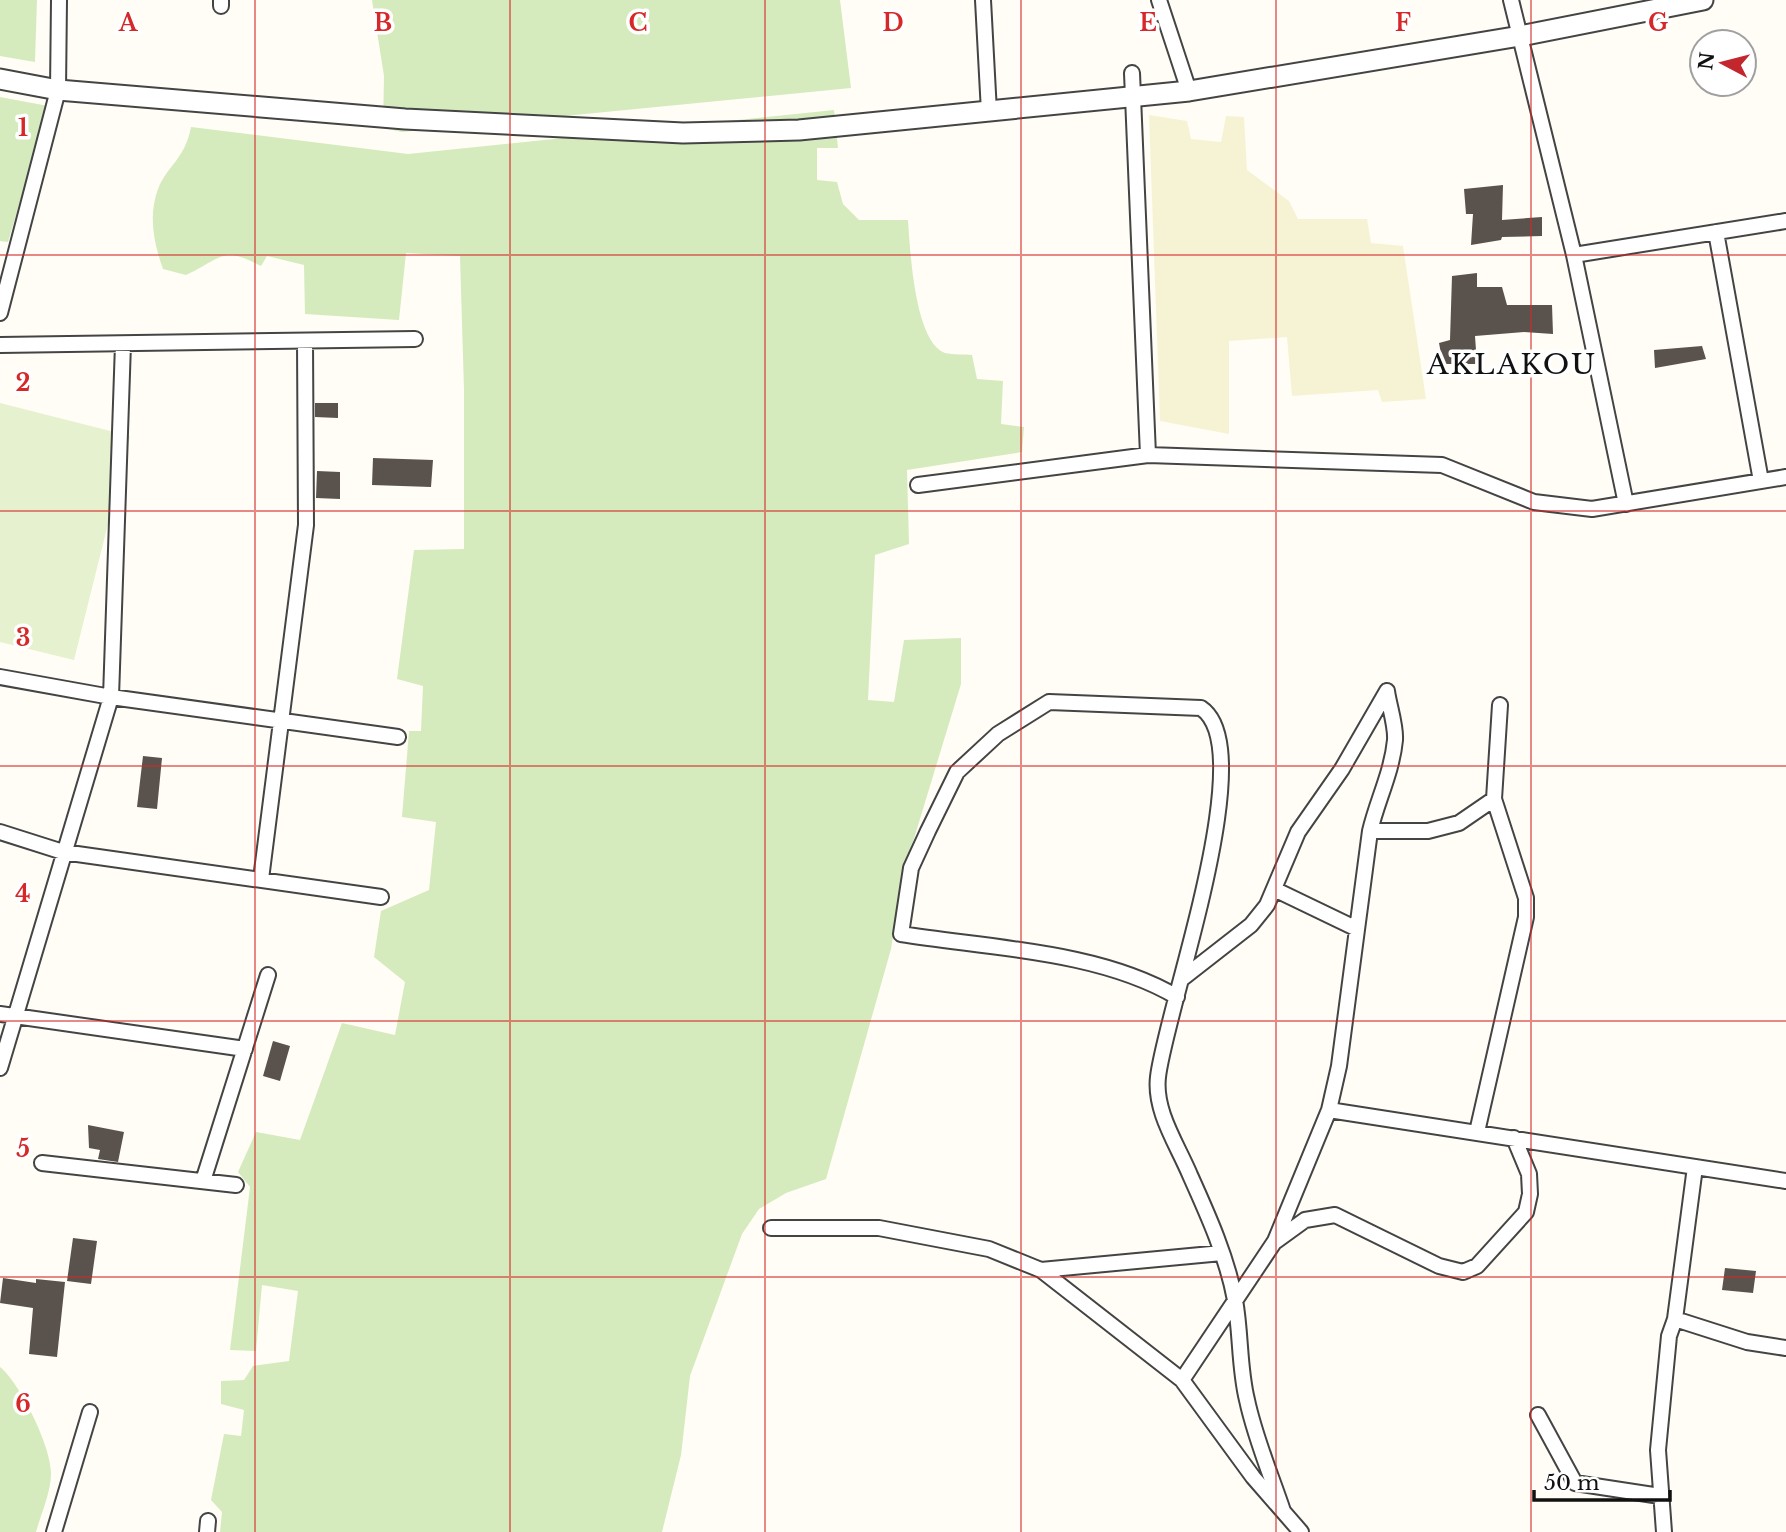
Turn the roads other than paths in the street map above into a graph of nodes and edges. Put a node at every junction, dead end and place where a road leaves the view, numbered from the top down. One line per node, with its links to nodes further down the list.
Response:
1 (59, 0): 9 (street)
2 (983, 0): 12 (street)
3 (1159, 0): 10 (street)
4 (1511, 0): 6 (street)
5 (1703, 0): 6 (street)
6 (1520, 36): 10 (street); 15 (street)
7 (1132, 73): 11 (street)
8 (0, 79): 9 (street)
9 (58, 90): 12 (street); 16 (street)
10 (1189, 91): 11 (street)
11 (1134, 99): 12 (street); 21 (street)
12 (989, 112)
13 (1786, 221): 14 (street)
14 (1716, 232): 15 (street); 23 (street)
15 (1574, 255): 25 (street)
16 (0, 313)
17 (415, 339): 18 (street)
18 (305, 341): 19 (street); 29 (street)
19 (123, 344): 20 (street); 27 (street)
20 (0, 345)
21 (1148, 455): 24 (street); 25 (street)
22 (1786, 477): 23 (street)
23 (1761, 481): 25 (street)
24 (918, 485)
25 (1626, 504)
26 (0, 677): 27 (street)
27 (111, 697): 29 (street); 34 (street)
28 (1500, 705): 31 (street)
29 (281, 721): 30 (street); 35 (street)
30 (398, 737)
31 (1493, 799): 32 (street); 47 (street)
32 (1370, 831): 36 (street); 38 (street)
33 (0, 832): 34 (street)
34 (63, 852): 35 (street); 43 (street)
35 (261, 879): 37 (street)
36 (1274, 889): 38 (street); 40 (street)
37 (381, 897)
38 (1355, 928): 46 (street)
39 (268, 975): 44 (street)
40 (1184, 978): 41 (street); 41 (street)
41 (1177, 997): 56 (street)
42 (0, 1014): 43 (street)
43 (16, 1019): 44 (street); 45 (street)
44 (245, 1049): 51 (street)
45 (0, 1068)
46 (1329, 1110): 47 (street); 55 (street)
47 (1477, 1132): 48 (street)
48 (1514, 1138): 50 (street); 55 (street)
49 (42, 1163): 51 (street)
50 (1695, 1167): 52 (street); 59 (street)
51 (203, 1181): 53 (street)
52 (1786, 1181)
53 (236, 1185)
54 (771, 1228): 57 (street)
55 (1275, 1241): 58 (street)
56 (1222, 1253): 57 (street); 58 (street)
57 (1041, 1270): 61 (street)
58 (1235, 1300): 61 (street); 65 (street)
59 (1675, 1319): 60 (street); 64 (street)
60 (1786, 1348)
61 (1182, 1380): 65 (street)
62 (90, 1412): 66 (street)
63 (1538, 1415): 64 (street)
64 (1660, 1496): 68 (street)
65 (1283, 1511): 67 (street)
66 (54, 1532)
67 (1301, 1532)
68 (1664, 1532)

